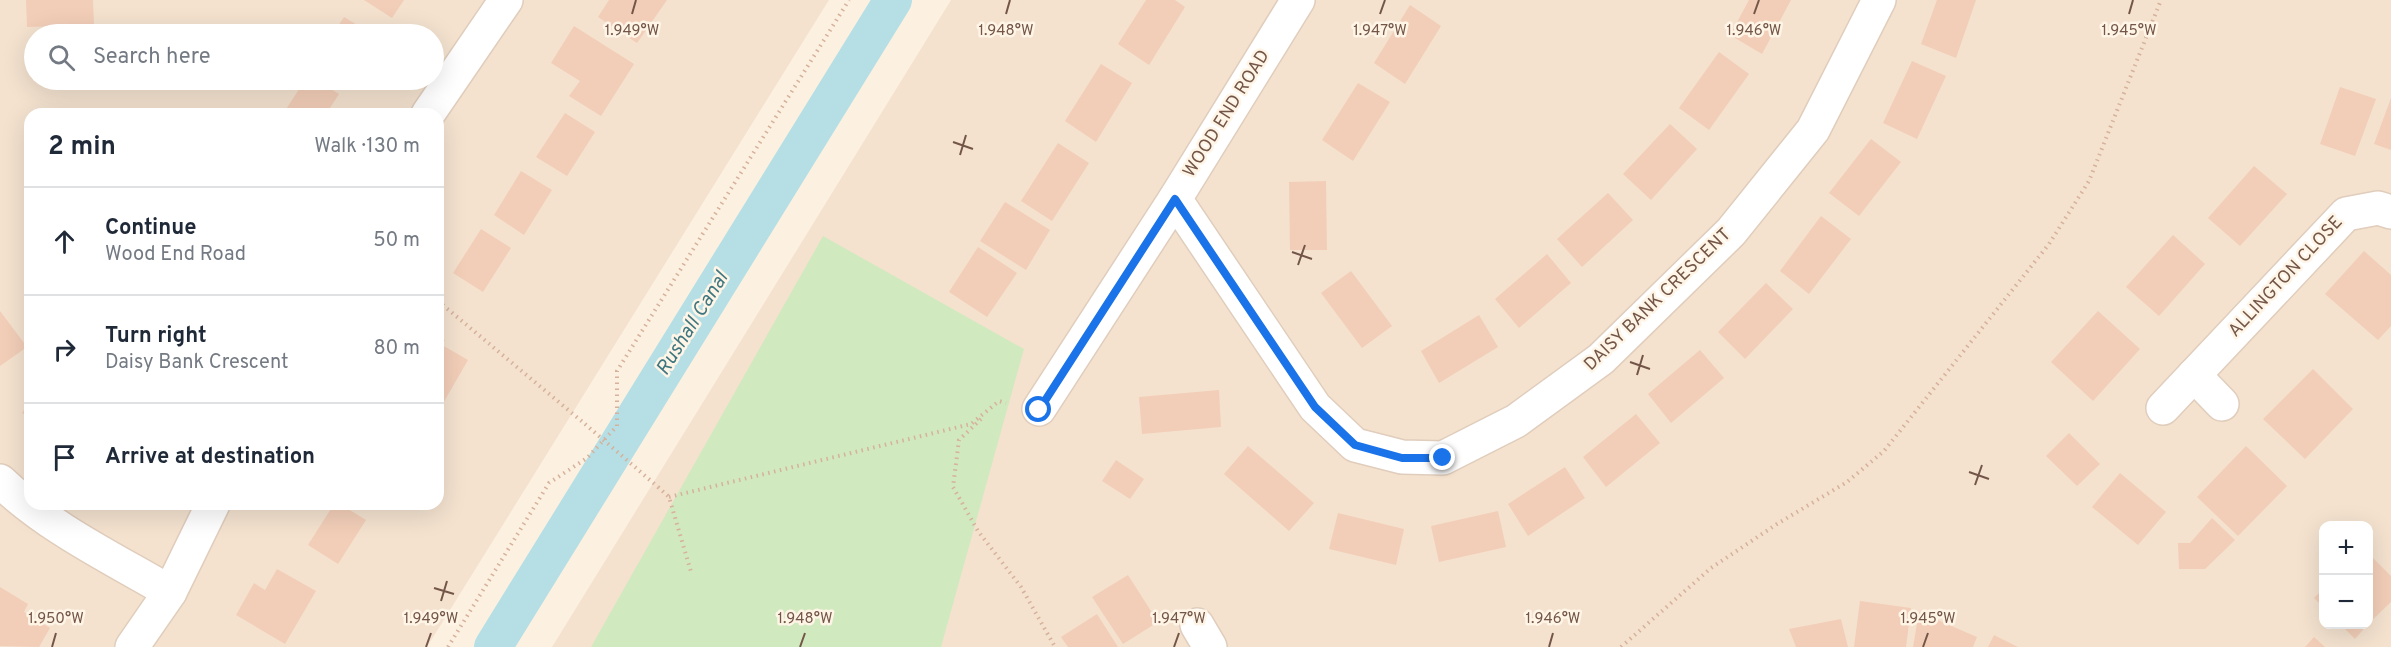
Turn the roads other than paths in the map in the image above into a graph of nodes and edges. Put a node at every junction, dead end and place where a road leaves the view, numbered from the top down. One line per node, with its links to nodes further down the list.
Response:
1 (506, 0): 4 (street)
2 (1298, 0): 5 (street, WOOD END ROAD)
3 (1879, 0): 5 (street, DAISY BANK CRESCENT)
4 (432, 108)
5 (1175, 199): 10 (street, WOOD END ROAD)
6 (2391, 212): 7 (street, ALLINGTON CLOSE)
7 (2194, 375): 8 (street); 9 (street, ALLINGTON CLOSE)
8 (2222, 404)
9 (2163, 408)
10 (1039, 410)
11 (0, 481): 12 (street)
12 (24, 502)
13 (35, 510): 15 (street)
14 (210, 510): 15 (street)
15 (170, 591): 16 (street)
16 (132, 647)

